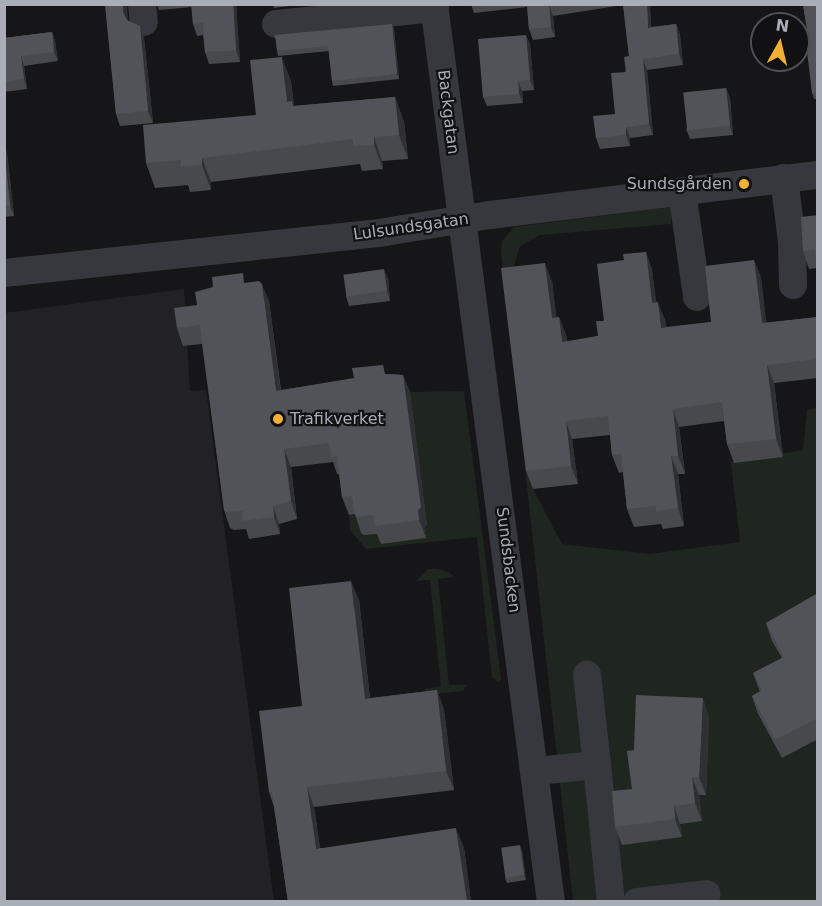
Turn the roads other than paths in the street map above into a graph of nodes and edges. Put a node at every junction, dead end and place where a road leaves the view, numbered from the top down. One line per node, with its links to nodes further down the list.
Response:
1 (434, 6): 2 (street); 6 (street, Backgatan)
2 (276, 24)
3 (818, 175): 4 (street, Lulsundsgatan)
4 (784, 178): 5 (street, Lulsundsgatan); 8 (street)
5 (682, 190): 6 (street, Lulsundsgatan); 9 (street)
6 (463, 220): 7 (street, Lulsundsgatan); 12 (street, Sundsbacken)
7 (4, 273)
8 (793, 285)
9 (697, 297)
10 (587, 675): 11 (street)
11 (597, 765): 12 (street); 15 (street)
12 (536, 771): 14 (street, Sundsbacken)
13 (707, 894): 16 (street)
14 (551, 902)
15 (611, 902)
16 (637, 902)

